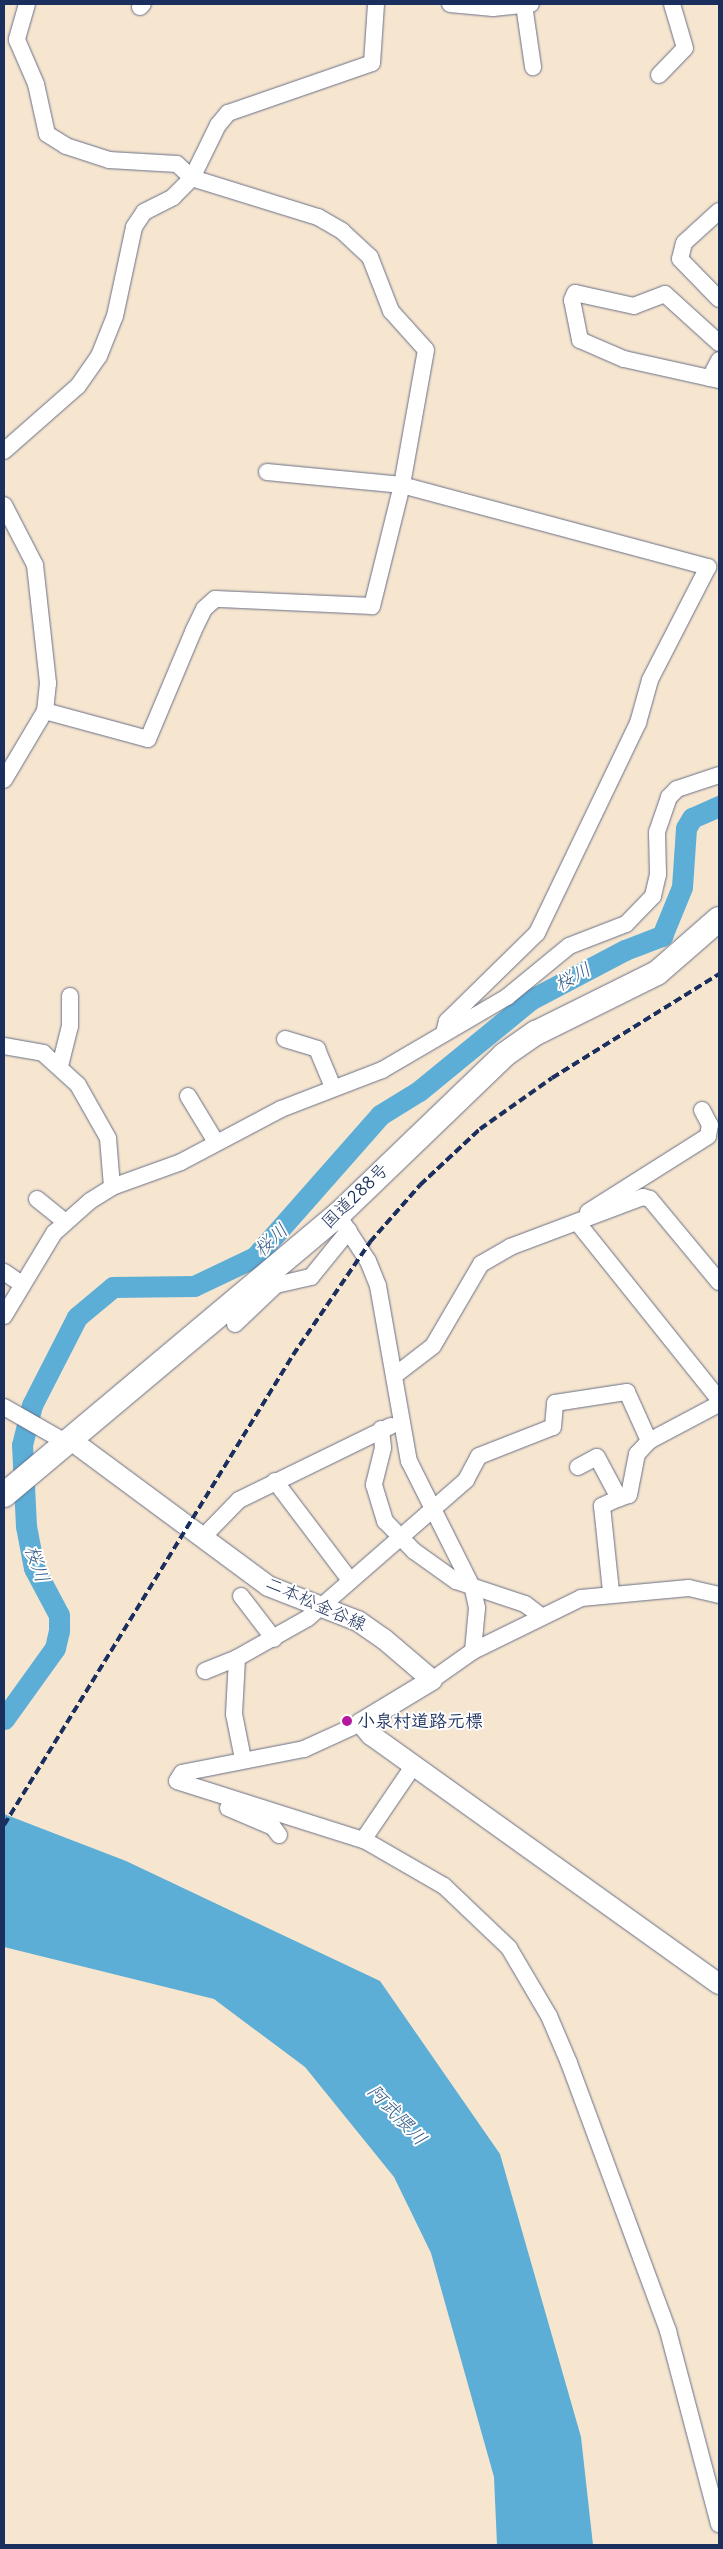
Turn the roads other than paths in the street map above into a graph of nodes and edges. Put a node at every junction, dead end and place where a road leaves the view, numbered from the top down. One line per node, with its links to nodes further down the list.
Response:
1 (27, 4): 8 (street)
2 (376, 4): 8 (street)
3 (450, 4): 4 (street)
4 (528, 4): 6 (street)
5 (672, 4): 7 (street)
6 (533, 67)
7 (659, 75)
8 (192, 178): 14 (street); 16 (street)
9 (719, 211): 10 (street)
10 (719, 299)
11 (719, 343): 13 (street)
12 (719, 360): 13 (street)
13 (715, 379)
14 (4, 451)
15 (267, 472): 16 (street)
16 (402, 486): 18 (street); 23 (street)
17 (4, 505): 18 (street)
18 (46, 711): 20 (street)
19 (719, 775): 23 (street)
20 (4, 780)
21 (719, 919): 35 (highway, 国道288号)
22 (70, 996): 26 (street)
23 (444, 1033): 27 (street)
24 (285, 1040): 27 (street)
25 (4, 1046): 26 (street)
26 (60, 1066): 31 (street)
27 (333, 1087): 30 (street)
28 (188, 1096): 30 (street)
29 (702, 1110): 33 (street)
30 (216, 1142): 31 (street)
31 (112, 1187): 34 (street)
32 (37, 1198): 34 (street)
33 (582, 1220): 37 (street); 41 (street); 42 (street)
34 (64, 1222): 38 (street)
35 (344, 1222): 40 (street); 41 (street); 47 (highway, 国道288号)
36 (4, 1272): 38 (street)
37 (719, 1282)
38 (22, 1284): 39 (street)
39 (4, 1316)
40 (235, 1324)
41 (394, 1376): 45 (street)
42 (719, 1400)
43 (719, 1404): 48 (street)
44 (4, 1407): 47 (street)
45 (402, 1423): 46 (street); 53 (street)
46 (381, 1429): 50 (street); 55 (street)
47 (71, 1440): 51 (highway, 国道288号); 54 (main road, 二本松金谷線)
48 (650, 1441): 52 (street); 53 (street)
49 (578, 1466): 52 (street)
50 (275, 1481): 54 (street); 56 (street)
51 (4, 1495)
52 (619, 1498): 58 (street)
53 (434, 1509): 55 (street); 57 (street)
54 (204, 1537): 61 (main road, 二本松金谷線)
55 (402, 1539): 56 (street); 57 (street)
56 (350, 1580): 61 (street)
57 (473, 1589): 62 (street); 64 (street)
58 (611, 1592): 59 (street); 62 (street)
59 (719, 1595)
60 (241, 1596): 63 (street)
61 (322, 1606): 63 (street); 67 (main road, 二本松金谷線)
62 (542, 1617): 64 (street)
63 (274, 1639): 65 (street)
64 (473, 1651): 67 (street)
65 (237, 1658): 66 (street); 69 (street)
66 (205, 1671)
67 (432, 1680): 68 (main road)
68 (362, 1723): 69 (street); 70 (main road)
69 (244, 1759): 71 (street)
70 (414, 1765): 73 (street); 74 (main road)
71 (183, 1784): 72 (street); 73 (street)
72 (279, 1835)
73 (363, 1840): 75 (street)
74 (719, 1984)
75 (719, 2524)

